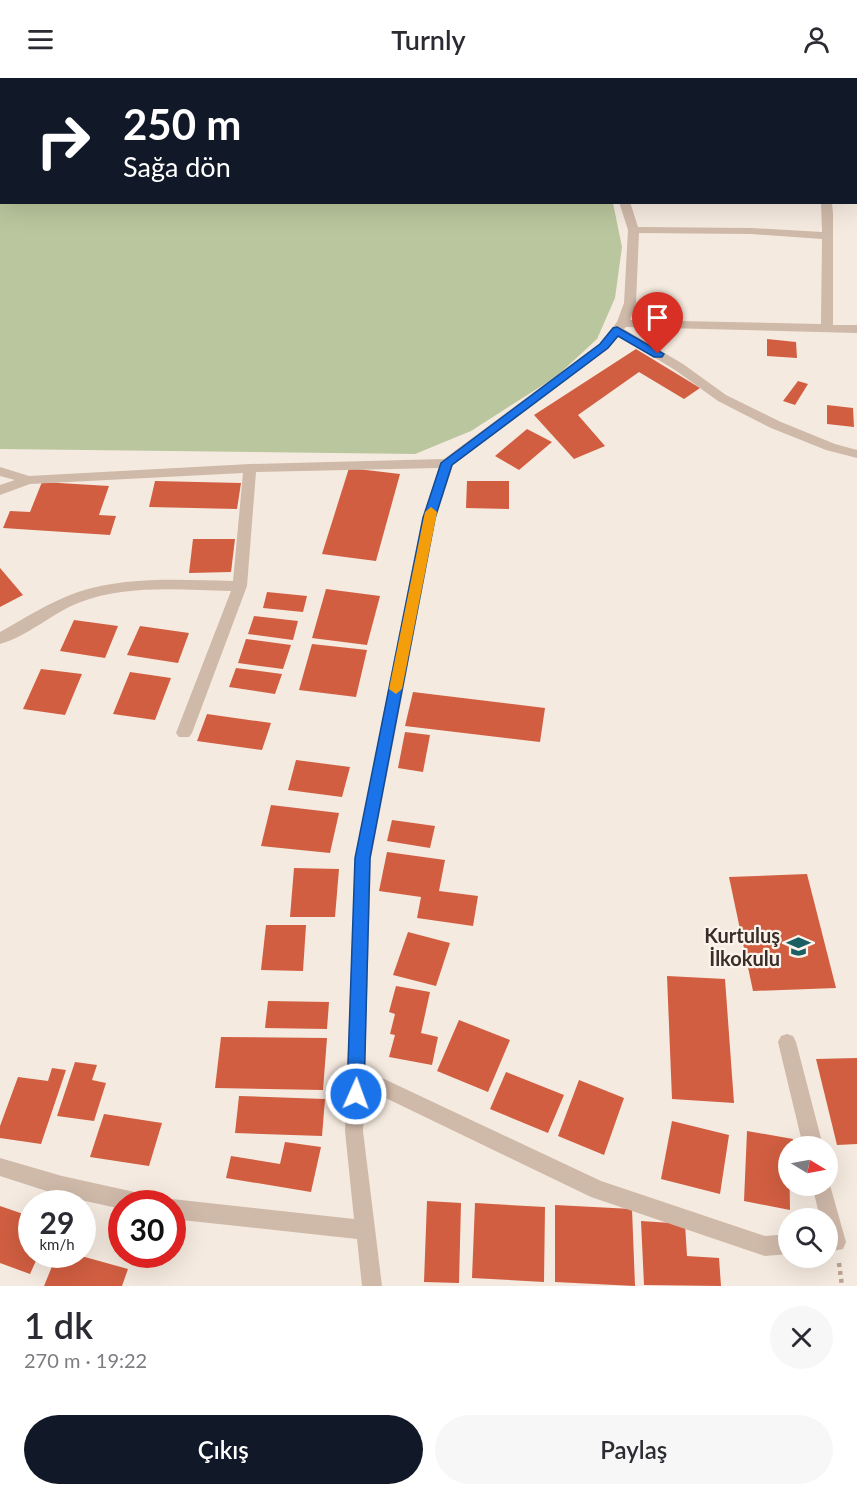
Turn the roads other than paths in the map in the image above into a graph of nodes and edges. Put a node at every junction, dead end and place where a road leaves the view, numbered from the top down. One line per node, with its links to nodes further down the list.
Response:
1 (625, 204): 3 (street)
2 (826, 204): 4 (street)
3 (634, 230): 4 (street); 5 (street)
4 (827, 236): 7 (street)
5 (620, 327): 7 (street); 8 (street); 9 (street)
6 (857, 328): 7 (street)
7 (828, 329)
8 (857, 454)
9 (447, 463): 10 (street); 18 (street)
10 (250, 468): 12 (street); 14 (street)
11 (0, 471): 12 (street)
12 (29, 480): 13 (street)
13 (0, 490)
14 (240, 586): 15 (street); 16 (street)
15 (0, 639)
16 (184, 734)
17 (787, 1042): 19 (street)
18 (356, 1075): 23 (street); 24 (street)
19 (810, 1136)
20 (0, 1167): 21 (street)
21 (108, 1196)
22 (186, 1211): 23 (street)
23 (366, 1230): 25 (street)
24 (778, 1245)
25 (372, 1281)

